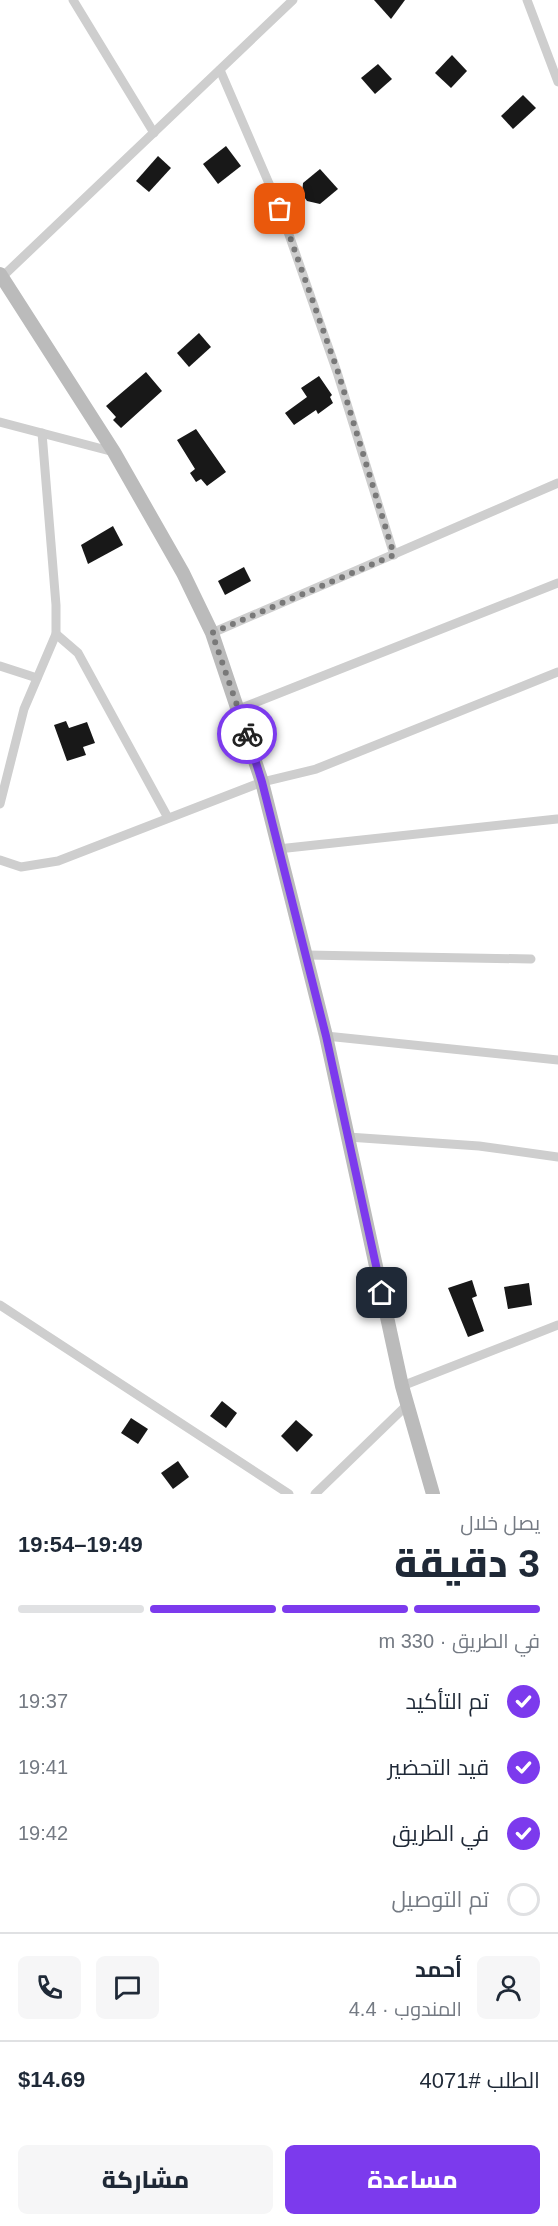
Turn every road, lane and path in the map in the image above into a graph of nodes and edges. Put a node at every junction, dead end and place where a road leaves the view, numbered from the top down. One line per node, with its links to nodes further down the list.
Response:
1 (73, 0): 8 (street)
2 (293, 0): 6 (street)
3 (528, 0): 5 (street)
4 (558, 51): 5 (street)
5 (549, 58): 7 (street)
6 (220, 70): 8 (street); 14 (street)
7 (558, 82)
8 (154, 133): 9 (street)
9 (1, 276): 12 (street)
10 (0, 422): 11 (street)
11 (42, 433): 12 (street); 17 (street)
12 (114, 452): 16 (street)
13 (558, 483): 14 (street)
14 (394, 555): 16 (street)
15 (558, 583): 21 (street)
16 (212, 633): 21 (street)
17 (56, 634): 20 (street); 24 (street)
18 (0, 666): 20 (street)
19 (558, 672): 22 (street)
20 (37, 678): 23 (street)
21 (239, 709): 22 (street)
22 (262, 782): 24 (street); 26 (street)
23 (0, 804)
24 (167, 816): 27 (street)
25 (557, 819): 26 (street)
26 (278, 849): 28 (street)
27 (0, 860)
28 (306, 955): 29 (street); 30 (street)
29 (531, 959)
30 (326, 1036): 31 (street); 32 (street)
31 (558, 1060)
32 (348, 1137): 33 (street); 36 (street)
33 (558, 1157)
34 (0, 1305): 38 (street)
35 (558, 1325): 36 (street)
36 (402, 1386): 37 (street)
37 (407, 1405): 39 (street); 40 (street)
38 (289, 1494)
39 (315, 1494)
40 (433, 1494)

